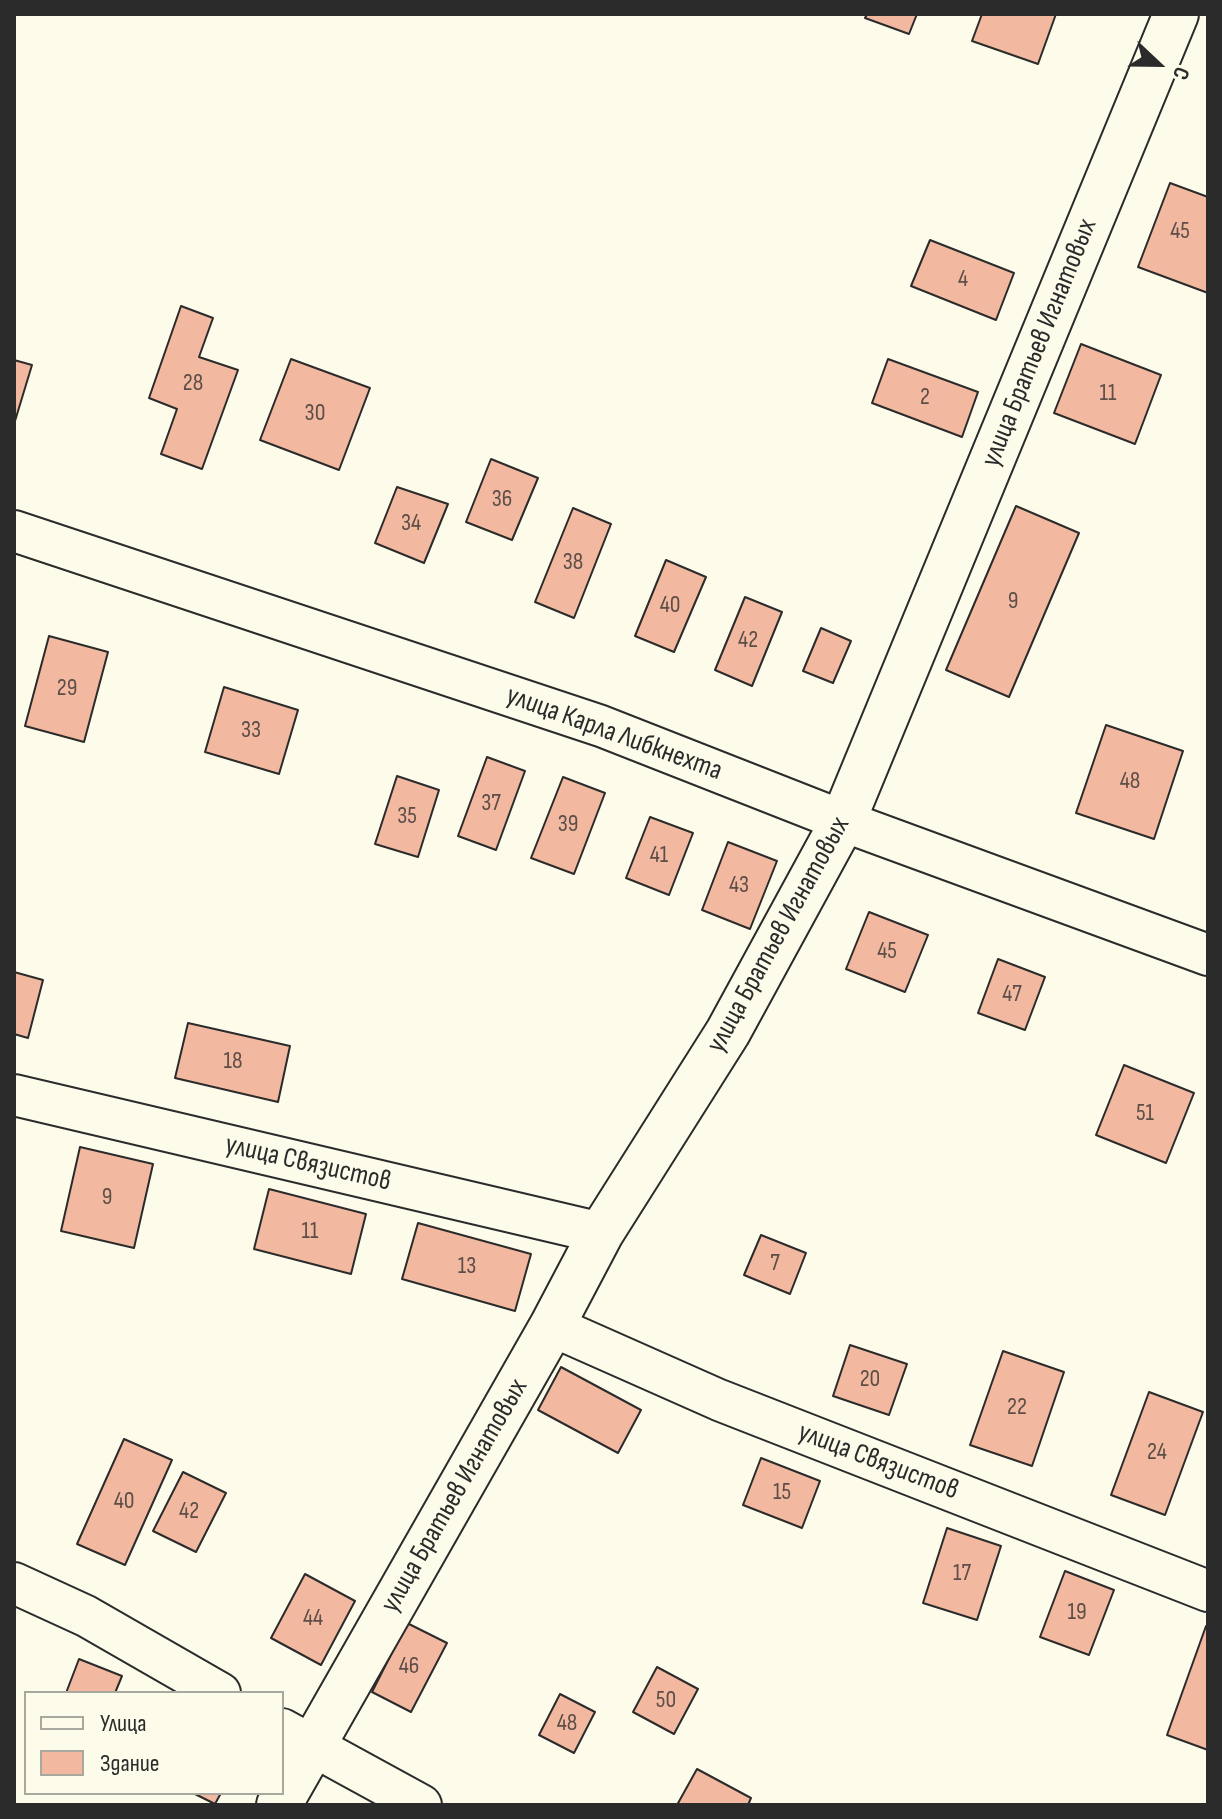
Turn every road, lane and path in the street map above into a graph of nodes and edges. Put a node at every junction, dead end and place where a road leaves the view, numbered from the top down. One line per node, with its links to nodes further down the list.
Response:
1 (1176, 14): 3 (street, улица Братьев Игнатовых)
2 (14, 531): 3 (street, улица Карла Либкнехта)
3 (843, 821): 4 (street, улица Карла Либкнехта); 6 (street, улица Братьев Игнатовых)
4 (1208, 955)
5 (14, 1095): 6 (street, улица Связистов)
6 (601, 1233): 7 (street, улица Братьев Игнатовых)
7 (552, 1326): 9 (street, улица Связистов); 11 (street, улица Братьев Игнатовых)
8 (14, 1583): 10 (street)
9 (1208, 1591)
10 (217, 1691)
11 (297, 1738): 12 (street, улица Братьев Игнатовых); 13 (street)
12 (284, 1786)
13 (421, 1805)

